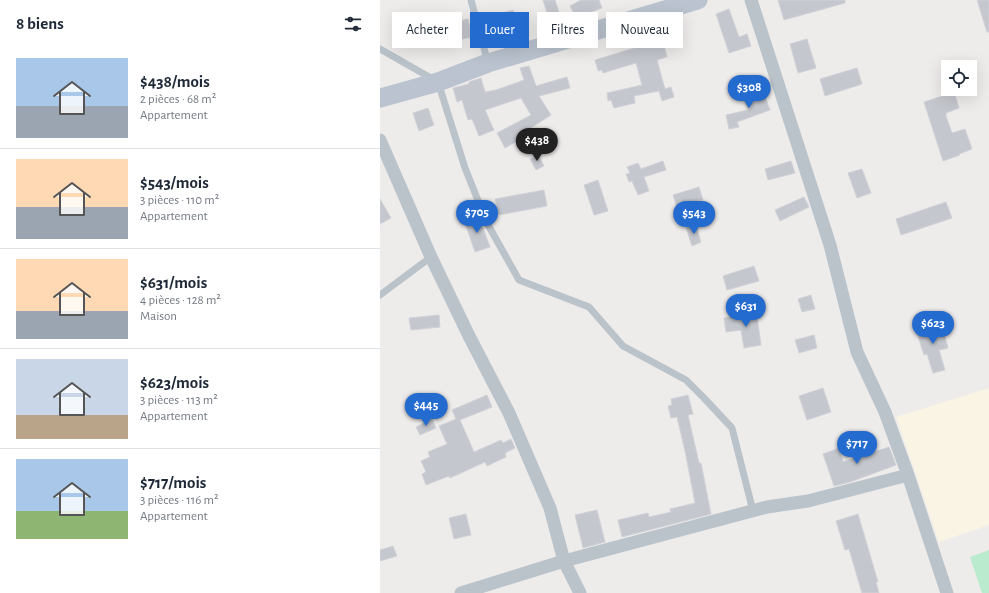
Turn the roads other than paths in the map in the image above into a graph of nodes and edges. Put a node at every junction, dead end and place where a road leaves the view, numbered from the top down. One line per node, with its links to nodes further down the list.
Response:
1 (471, 0): 5 (lane)
2 (698, 0): 5 (main road)
3 (751, 0): 11 (street)
4 (380, 49): 6 (lane)
5 (488, 63): 6 (main road)
6 (438, 82): 7 (main road); 12 (lane)
7 (380, 98)
8 (380, 140): 9 (street)
9 (431, 257): 10 (lane); 13 (street)
10 (380, 295)
11 (908, 476): 12 (street); 16 (street)
12 (753, 511): 13 (street)
13 (564, 561): 14 (street); 15 (street)
14 (461, 593)
15 (580, 593)
16 (947, 593)

